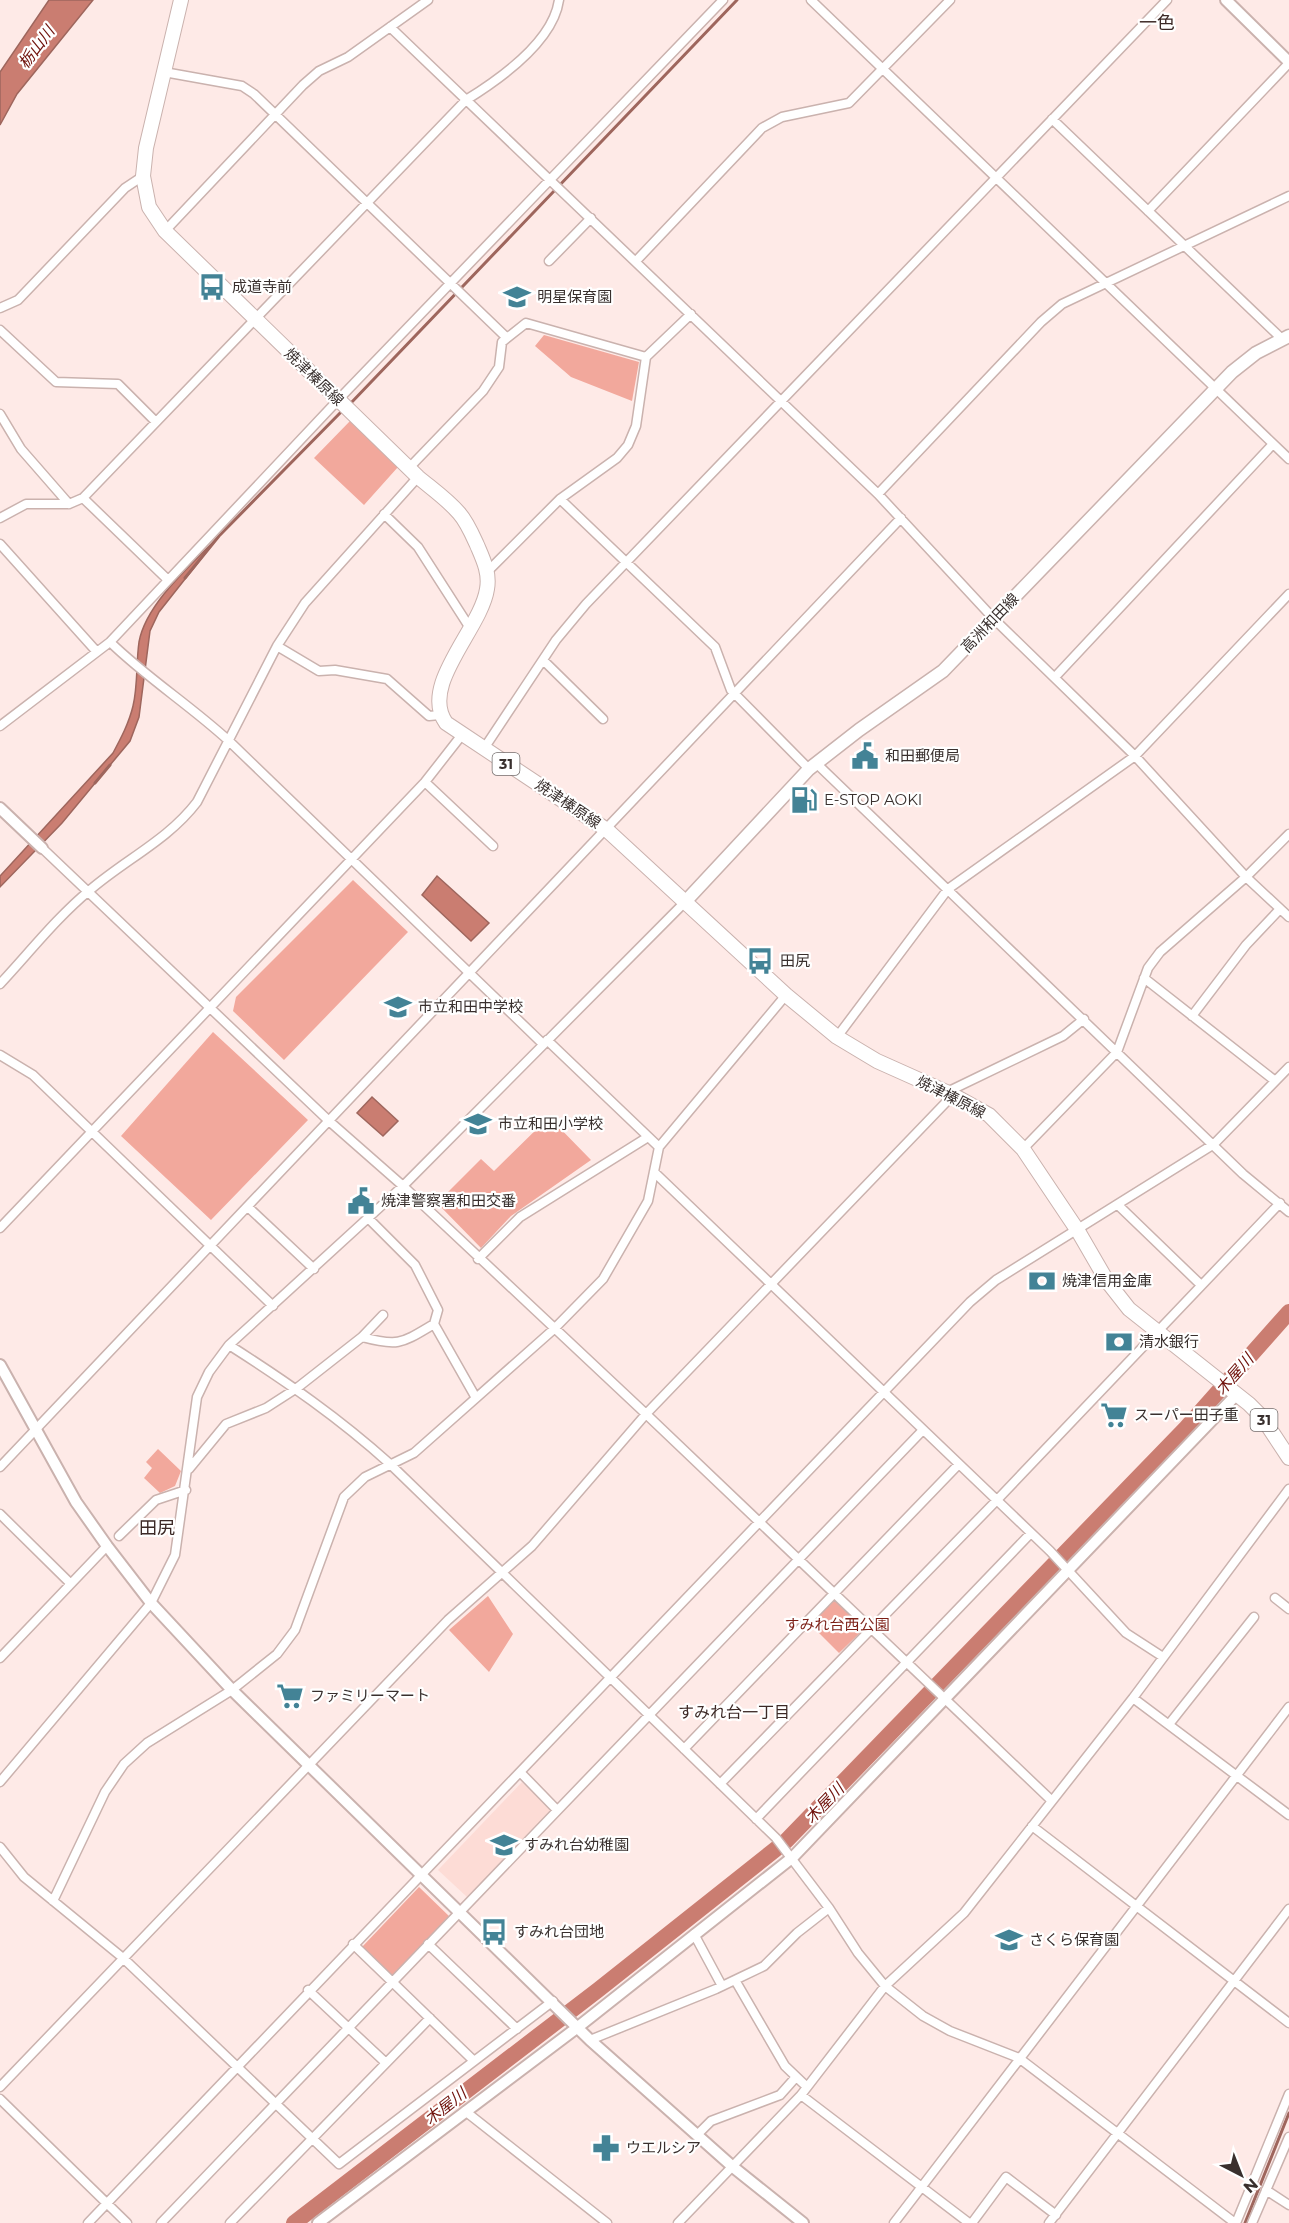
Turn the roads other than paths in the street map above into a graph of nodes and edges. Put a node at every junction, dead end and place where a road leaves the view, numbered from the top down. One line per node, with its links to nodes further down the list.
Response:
1 (181, 0): 12 (main road, 焼津榛原線)
2 (428, 0): 9 (street)
3 (559, 0): 13 (street)
4 (723, 0): 18 (street)
5 (811, 0): 11 (street)
6 (950, 0): 11 (street)
7 (1167, 0): 15 (street)
8 (1226, 0): 10 (street)
9 (390, 27): 13 (street); 14 (street)
10 (1289, 62): 21 (street)
11 (883, 71): 17 (street); 26 (street)
12 (164, 72): 14 (street); 16 (main road, 焼津榛原線)
13 (466, 100): 18 (street); 20 (street)
14 (275, 115): 20 (street); 23 (street)
15 (1052, 119): 17 (street); 21 (street)
16 (143, 176): 23 (main road, 焼津榛原線); 29 (street)
17 (997, 177): 28 (street); 38 (street)
18 (549, 179): 22 (street); 27 (street)
19 (1289, 196): 24 (street)
20 (366, 203): 27 (street); 31 (street)
21 (1148, 210): 24 (street)
22 (591, 218): 25 (street); 26 (street)
23 (165, 231): 31 (main road, 焼津榛原線)
24 (1187, 246): 28 (street); 34 (street)
25 (549, 261)
26 (636, 261): 30 (street)
27 (450, 283): 33 (street); 37 (street)
28 (1107, 283): 36 (street); 44 (street)
29 (0, 308)
30 (691, 314): 35 (street); 38 (street)
31 (254, 319): 37 (main road, 焼津榛原線); 40 (street)
32 (0, 330): 40 (street)
33 (506, 337): 35 (street); 43 (street)
34 (1286, 338): 36 (main road, 高洲和田線)
35 (646, 357): 46 (street)
36 (1215, 389): 41 (street); 56 (main road, 高洲和田線)
37 (338, 400): 43 (main road, 焼津榛原線); 54 (street)
38 (782, 401): 44 (street); 52 (street)
39 (0, 414): 47 (street)
40 (156, 422): 45 (street)
41 (1273, 444): 42 (street); 62 (street)
42 (1289, 459)
43 (413, 472): 48 (street); 53 (main road, 焼津榛原線)
44 (878, 494): 50 (street)
45 (83, 498): 47 (street); 54 (street)
46 (560, 499): 52 (street); 53 (street)
47 (69, 504): 49 (street)
48 (384, 514): 57 (street); 59 (street)
49 (0, 518)
50 (901, 518): 56 (street); 63 (street)
51 (0, 544): 60 (street)
52 (627, 562): 61 (street); 63 (street)
53 (487, 572): 57 (main road)
54 (167, 579): 58 (street)
55 (1289, 594): 70 (street)
56 (994, 619): 62 (street); 71 (main road, 高洲和田線)
57 (470, 628): 64 (main road)
58 (110, 642): 60 (street); 68 (street)
59 (277, 646): 64 (street); 68 (street)
60 (97, 652): 66 (street)
61 (543, 660): 65 (street); 69 (street)
62 (1055, 677): 70 (street)
63 (734, 694): 71 (street); 74 (street)
64 (440, 715): 67 (main road, 焼津榛原線 / 31)
65 (603, 719)
66 (0, 726)
67 (461, 736): 69 (main road, 焼津榛原線 / 31); 72 (street)
68 (229, 741): 78 (street); 81 (street)
69 (483, 750): 74 (main road, 焼津榛原線 / 31)
70 (1135, 756): 79 (street); 80 (street)
71 (813, 766): 80 (street); 82 (main road, 高洲和田線)
72 (425, 782): 76 (street); 78 (street)
73 (0, 808): 77 (street)
74 (607, 830): 82 (main road, 焼津榛原線 / 31); 85 (street)
75 (1289, 834): 79 (street)
76 (493, 846)
77 (42, 848): 81 (street)
78 (351, 859): 85 (street); 89 (street)
79 (1246, 877): 83 (street); 86 (street)
80 (948, 889): 91 (street); 92 (street)
81 (88, 891): 87 (street); 89 (street)
82 (684, 902): 88 (main road, 焼津榛原線 / 31); 93 (street)
83 (1280, 909): 84 (street); 90 (street)
84 (1289, 917)
85 (471, 973): 93 (street); 99 (street)
86 (1144, 978): 90 (street); 94 (street)
87 (0, 984)
88 (786, 994): 92 (main road, 焼津榛原線 / 31); 103 (street)
89 (210, 1008): 99 (street); 100 (street)
90 (1192, 1016): 97 (street)
91 (1084, 1019): 94 (street); 98 (street)
92 (837, 1037): 98 (main road, 焼津榛原線 / 31)
93 (545, 1042): 101 (street); 106 (street)
94 (1117, 1052): 102 (street); 104 (street)
95 (0, 1055): 100 (street)
96 (1289, 1067): 97 (street)
97 (1274, 1080): 102 (street)
98 (950, 1093): 104 (main road, 焼津榛原線 / 31); 117 (street)
99 (329, 1121): 106 (street); 109 (street)
100 (91, 1130): 112 (street); 114 (street)
101 (648, 1137): 103 (street); 115 (street)
102 (1214, 1144): 107 (street); 108 (street)
103 (659, 1147): 105 (street)
104 (1023, 1149): 113 (main road, 焼津榛原線 / 31)
105 (654, 1172): 117 (street); 122 (street)
106 (403, 1186): 111 (street); 115 (street)
107 (1280, 1203): 110 (street); 118 (street)
108 (1118, 1205): 113 (street); 118 (street)
109 (248, 1207): 114 (street); 116 (street)
110 (1289, 1212)
111 (368, 1218): 116 (street); 121 (street)
112 (0, 1228)
113 (1078, 1231): 123 (main road, 焼津榛原線 / 31); 129 (street)
114 (212, 1246): 119 (street); 132 (street)
115 (478, 1259): 122 (street)
116 (314, 1269): 119 (street)
117 (771, 1284): 129 (street); 131 (street)
118 (1202, 1285): 123 (street)
119 (273, 1306): 125 (street)
120 (383, 1315): 124 (street)
121 (434, 1324): 124 (street); 130 (street)
122 (554, 1329): 130 (street); 131 (street)
123 (1157, 1332): 128 (main road, 焼津榛原線 / 31); 141 (street)
124 (362, 1337): 127 (street)
125 (229, 1345): 127 (street); 138 (street)
126 (0, 1365): 132 (street)
127 (297, 1388): 135 (street); 138 (street)
128 (1234, 1391): 134 (main road, 焼津榛原線 / 31); 148 (street)
129 (883, 1393): 133 (street); 143 (street)
130 (476, 1398): 135 (street)
131 (646, 1414): 143 (street); 149 (street)
132 (34, 1430): 137 (street); 146 (street)
133 (922, 1431): 136 (street); 147 (street)
134 (1289, 1458)
135 (390, 1464): 149 (street); 161 (street)
136 (958, 1465): 141 (street); 151 (street)
137 (0, 1467)
138 (189, 1470): 140 (street)
139 (1289, 1489): 157 (street)
140 (186, 1490): 145 (street); 153 (street)
141 (997, 1500): 144 (street); 156 (street)
142 (0, 1514): 150 (street)
143 (760, 1521): 147 (street); 160 (street)
144 (1030, 1534): 148 (street); 159 (street)
145 (118, 1536)
146 (107, 1546): 150 (street); 153 (street)
147 (798, 1558): 151 (street); 165 (street)
148 (1064, 1567): 157 (street); 163 (street)
149 (503, 1573): 160 (street); 168 (street)
150 (70, 1583): 158 (street)
151 (834, 1593): 156 (street); 167 (street)
152 (1275, 1598): 154 (street)
153 (151, 1603): 161 (street); 171 (street)
154 (1289, 1609)
155 (1254, 1617): 166 (street)
156 (870, 1628): 159 (street); 172 (street)
157 (1163, 1657): 162 (street)
158 (0, 1658)
159 (906, 1663): 163 (street); 176 (street)
160 (610, 1677): 165 (street); 169 (street)
161 (232, 1690): 168 (street); 181 (street)
162 (1133, 1698): 166 (street); 173 (street)
163 (945, 1700): 173 (street); 179 (street)
164 (1289, 1707): 170 (street)
165 (649, 1714): 167 (street); 174 (street)
166 (1170, 1723): 170 (street)
167 (684, 1749): 172 (street)
168 (309, 1765): 180 (street); 189 (street)
169 (520, 1772): 174 (street); 180 (street)
170 (1236, 1774): 175 (street); 182 (street)
171 (0, 1782)
172 (720, 1784): 176 (street)
173 (1051, 1800): 177 (street)
174 (557, 1810): 185 (street)
175 (1289, 1815)
176 (756, 1819): 179 (street)
177 (1032, 1826): 182 (street); 194 (street)
178 (0, 1847): 181 (street)
179 (793, 1857): 183 (street); 186 (street)
180 (421, 1873): 185 (street); 187 (street)
181 (53, 1901): 189 (street)
182 (1136, 1904): 191 (street); 203 (street)
183 (829, 1908): 190 (street); 194 (street)
184 (1289, 1909): 191 (street)
185 (460, 1910): 188 (street); 196 (street)
186 (694, 1934): 193 (street); 199 (street)
187 (352, 1944): 192 (street); 195 (street)
188 (429, 1944): 192 (street); 201 (street)
189 (123, 1958): 206 (street); 208 (street)
190 (735, 1980): 193 (street); 207 (street)
191 (1234, 1981): 198 (street); 214 (street)
192 (391, 1982): 197 (street); 200 (street)
193 (722, 1986): 202 (street)
194 (885, 1986): 203 (street); 209 (street)
195 (308, 1990): 200 (street); 206 (street)
196 (554, 2002): 199 (street); 201 (street)
197 (429, 2018): 204 (street); 205 (street)
198 (1289, 2023)
199 (575, 2024): 202 (street); 213 (street)
200 (349, 2028): 205 (street); 212 (street)
201 (517, 2029): 204 (street)
202 (590, 2040): 215 (street)
203 (1019, 2058): 214 (street); 219 (street)
204 (474, 2061): 216 (street)
205 (386, 2063): 216 (street)
206 (237, 2066): 212 (street); 221 (street)
207 (796, 2077): 209 (street); 215 (street)
208 (0, 2087)
209 (804, 2091): 218 (street); 219 (street)
210 (1289, 2094): 235 (street)
211 (0, 2099): 221 (street)
212 (277, 2104): 216 (street); 226 (street)
213 (465, 2111): 228 (street); 229 (street)
214 (1120, 2133): 223 (street); 235 (street)
215 (697, 2135): 218 (street)
216 (312, 2138): 227 (street)
217 (1289, 2139): 220 (street)
218 (733, 2167): 230 (street); 231 (street)
219 (921, 2188): 232 (street); 233 (street)
220 (1266, 2190): 222 (street); 236 (street)
221 (106, 2204): 224 (street); 225 (street)
222 (1289, 2205)
223 (1056, 2215): 233 (street); 234 (street)
224 (87, 2223)
225 (127, 2223)
226 (161, 2223)
227 (230, 2223)
228 (318, 2223)
229 (607, 2223)
230 (678, 2223)
231 (803, 2223)
232 (894, 2223)
233 (970, 2223)
234 (1049, 2223)
235 (1236, 2223)
236 (1252, 2223)

